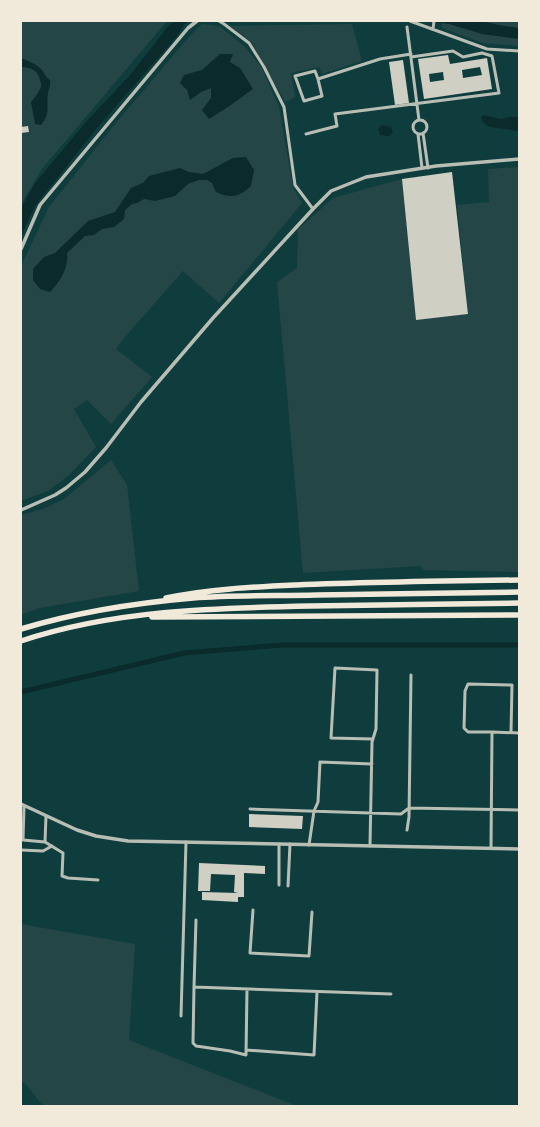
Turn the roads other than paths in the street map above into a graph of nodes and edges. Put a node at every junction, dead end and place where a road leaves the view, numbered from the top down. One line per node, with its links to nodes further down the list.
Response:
1 (197, 21): 19 (street)
2 (219, 21): 18 (street)
3 (410, 21): 6 (street)
4 (434, 21): 6 (street)
5 (407, 27): 8 (street)
6 (434, 28): 7 (street)
7 (519, 51)
8 (411, 56): 9 (street); 10 (street); 10 (street)
9 (318, 79): 9 (street)
10 (417, 104): 11 (street); 13 (street)
11 (419, 120): 12 (street); 14 (street)
12 (424, 133): 14 (street); 17 (street)
13 (306, 134)
14 (418, 134): 16 (street)
15 (519, 159): 17 (street)
16 (422, 168): 17 (street); 18 (street)
17 (428, 168)
18 (313, 209): 20 (street)
19 (21, 249)
20 (21, 510)
21 (519, 580): 24 (highway)
22 (519, 592): 24 (highway)
23 (519, 603): 26 (highway)
24 (130, 605): 27 (highway)
25 (519, 615): 26 (highway)
26 (122, 617): 28 (highway)
27 (21, 629)
28 (21, 641)
29 (411, 675): 36 (street)
30 (492, 732): 31 (street); 31 (street); 38 (street)
31 (511, 732): 32 (street)
32 (519, 733)
33 (373, 739): 33 (street); 34 (street)
34 (372, 764): 40 (street); 41 (street)
35 (23, 805): 42 (street); 44 (street)
36 (409, 808): 38 (street); 41 (street); 43 (street)
37 (250, 809): 40 (street)
38 (491, 809): 39 (street); 52 (street)
39 (519, 810)
40 (314, 811): 41 (street); 49 (street)
41 (371, 813): 51 (street)
42 (46, 816): 45 (street); 46 (street)
43 (407, 830)
44 (22, 840): 45 (street)
45 (45, 842): 50 (street)
46 (186, 842): 47 (street); 65 (street)
47 (280, 844): 48 (street); 56 (street)
48 (290, 844): 49 (street); 57 (street)
49 (309, 845): 51 (street)
50 (52, 846): 54 (street); 55 (street)
51 (370, 846): 52 (street)
52 (491, 848): 53 (street)
53 (519, 849)
54 (21, 850)
55 (98, 880)
56 (279, 885)
57 (288, 886)
58 (252, 910): 59 (street)
59 (312, 912)
60 (196, 920): 61 (street)
61 (194, 987): 62 (street); 66 (street)
62 (247, 989): 63 (street); 66 (street)
63 (317, 992): 64 (street); 66 (street)
64 (391, 994)
65 (181, 1016)
66 (246, 1050)

